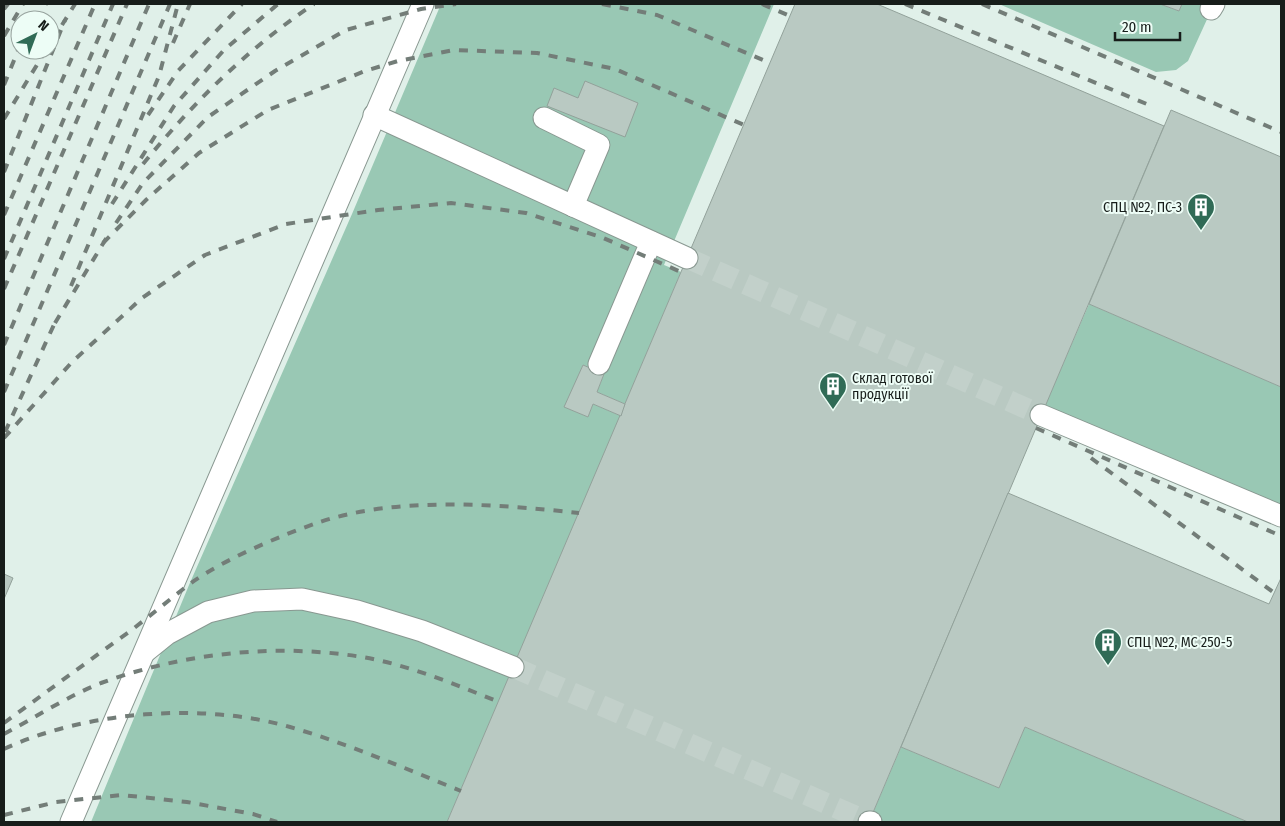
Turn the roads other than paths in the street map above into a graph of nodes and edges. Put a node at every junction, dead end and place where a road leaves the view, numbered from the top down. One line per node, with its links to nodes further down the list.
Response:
1 (423, 4): 2 (lane)
2 (374, 115): 4 (lane); 10 (lane)
3 (544, 118): 4 (lane)
4 (573, 206): 5 (lane)
5 (651, 242): 6 (lane); 7 (lane)
6 (687, 258)
7 (598, 364)
8 (1042, 415): 9 (lane)
9 (1281, 516)
10 (144, 652): 11 (lane); 12 (lane)
11 (513, 667)
12 (71, 822)

